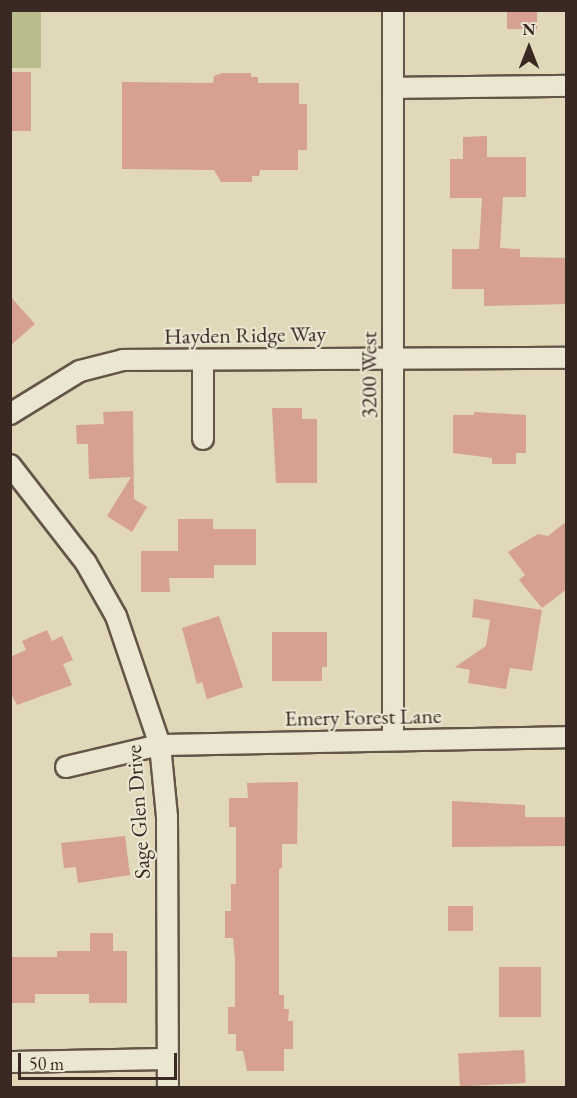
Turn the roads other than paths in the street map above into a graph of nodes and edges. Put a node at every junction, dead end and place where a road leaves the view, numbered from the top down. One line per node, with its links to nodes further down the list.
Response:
1 (393, 10): 3 (street, 3200 West)
2 (567, 86): 3 (street)
3 (393, 88): 4 (street, 3200 West)
4 (393, 357): 5 (street, Hayden Ridge Way); 6 (street, Hayden Ridge Way); 11 (street, 3200 West)
5 (567, 358)
6 (203, 360): 7 (street, Hayden Ridge Way); 8 (street)
7 (10, 414)
8 (203, 439)
9 (10, 465): 12 (street, Sage Glen Drive)
10 (567, 737): 11 (street, Emery Forest Lane)
11 (393, 740): 12 (street, Emery Forest Lane)
12 (160, 745): 13 (street, Emery Forest Lane); 14 (street, Sage Glen Drive)
13 (66, 767)
14 (168, 1059): 15 (street); 16 (street, Sage Glen Drive)
15 (10, 1062)
16 (168, 1088)

